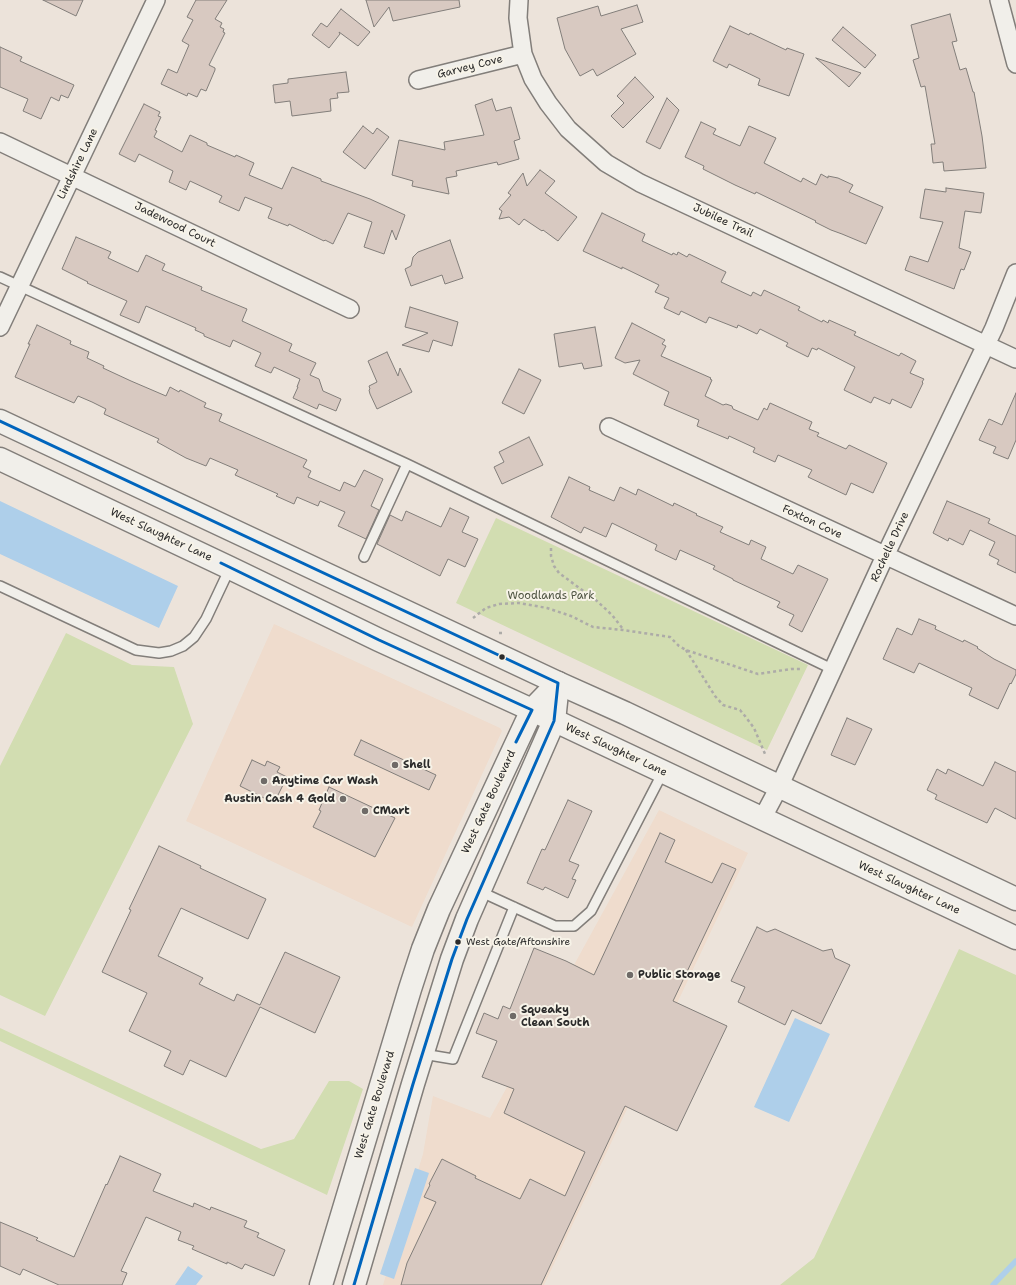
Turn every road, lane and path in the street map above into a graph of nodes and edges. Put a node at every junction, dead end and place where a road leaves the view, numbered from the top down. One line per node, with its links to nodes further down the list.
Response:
1 (156, 0): 8 (street, Lindshire Lane)
2 (519, 0): 4 (street, Jubilee Trail)
3 (999, 0): 5 (street)
4 (523, 54): 6 (street, Garvey Cove); 14 (street, Jubilee Trail)
5 (1016, 64)
6 (418, 80)
7 (0, 142): 8 (street, Jadewood Court)
8 (73, 176): 11 (street, Lindshire Lane); 12 (street, Jadewood Court)
9 (1016, 273): 14 (street, Rochelle Drive)
10 (0, 278): 11 (lane)
11 (19, 286): 13 (street, Lindshire Lane); 19 (lane)
12 (350, 309)
13 (0, 327)
14 (986, 345): 15 (street, Jubilee Trail); 22 (street, Rochelle Drive)
15 (1016, 359)
16 (0, 421): 31 (main road)
17 (609, 427): 22 (street, Foxton Cove)
18 (0, 459): 23 (main road, West Slaughter Lane)
19 (407, 464): 20 (lane); 21 (lane)
20 (555, 536): 27 (path); 30 (lane)
21 (364, 556)
22 (885, 556): 25 (street, Foxton Cove); 30 (street, Rochelle Drive)
23 (230, 568): 24 (lane); 32 (main road, West Slaughter Lane)
24 (0, 586)
25 (1016, 616)
26 (473, 618): 27 (path)
27 (623, 630): 28 (path)
28 (686, 650): 29 (path); 34 (path)
29 (790, 669)
30 (832, 669): 36 (street, Rochelle Drive)
31 (558, 683): 32 (main road, West Gate Boulevard); 33 (main road); 36 (main road)
32 (532, 710): 33 (main road, West Slaughter Lane); 43 (main road, West Gate Boulevard)
33 (554, 720): 35 (main road, West Slaughter Lane); 38 (main road)
34 (765, 754)
35 (663, 772): 37 (main road, West Slaughter Lane); 40 (lane)
36 (779, 787): 37 (street, Rochelle Drive); 39 (main road)
37 (762, 819): 41 (main road, West Slaughter Lane)
38 (479, 891): 40 (lane); 42 (main road)
39 (1016, 899)
40 (514, 907): 42 (lane)
41 (1016, 938)
42 (423, 1054): 44 (main road)
43 (384, 1077): 44 (main road); 45 (main road, West Gate Boulevard)
44 (413, 1084): 46 (main road)
45 (321, 1285)
46 (354, 1285)

